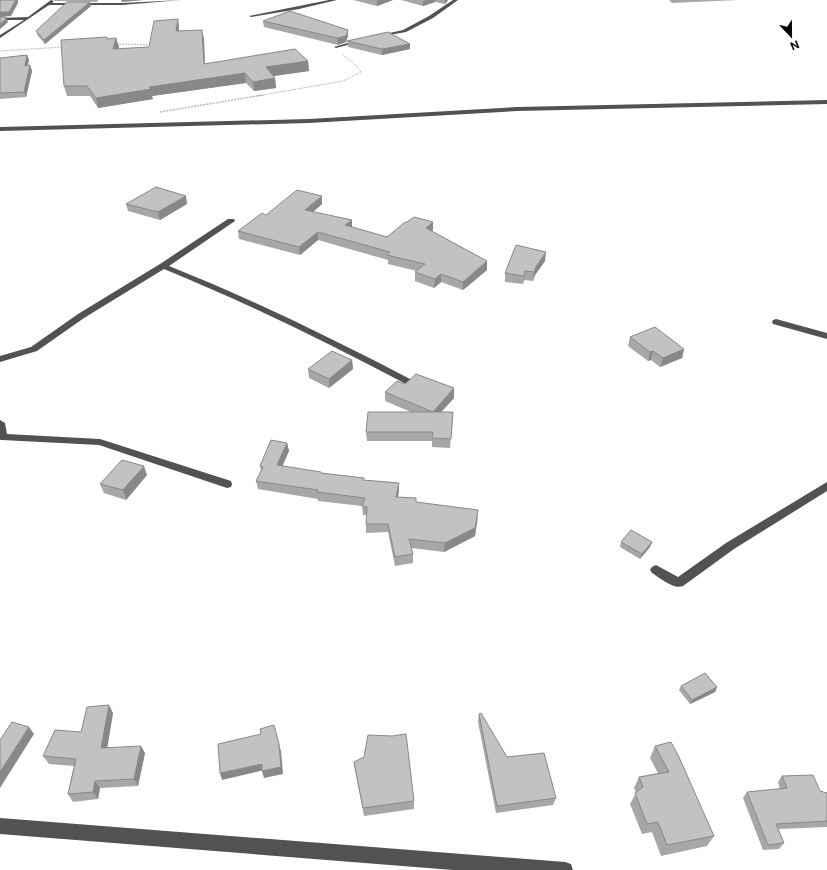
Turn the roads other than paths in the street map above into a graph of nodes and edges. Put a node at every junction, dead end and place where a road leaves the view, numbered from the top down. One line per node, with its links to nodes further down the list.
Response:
1 (54, 0): 5 (street)
2 (179, 0): 5 (street)
3 (336, 0): 6 (street)
4 (456, 0): 10 (street)
5 (47, 4): 7 (street)
6 (251, 16)
7 (29, 18): 8 (street); 9 (street)
8 (0, 19)
9 (0, 37)
10 (373, 37)
11 (365, 39): 12 (street)
12 (336, 47)
13 (827, 102): 14 (street)
14 (0, 129)
15 (232, 221): 16 (street)
16 (163, 266): 19 (street); 20 (street)
17 (776, 322): 18 (street)
18 (827, 336)
19 (0, 359)
20 (410, 382)
21 (0, 423): 22 (street)
22 (1, 437): 23 (street)
23 (227, 484)
24 (827, 486): 25 (street)
25 (656, 570)
26 (0, 826): 27 (street)
27 (565, 870)

